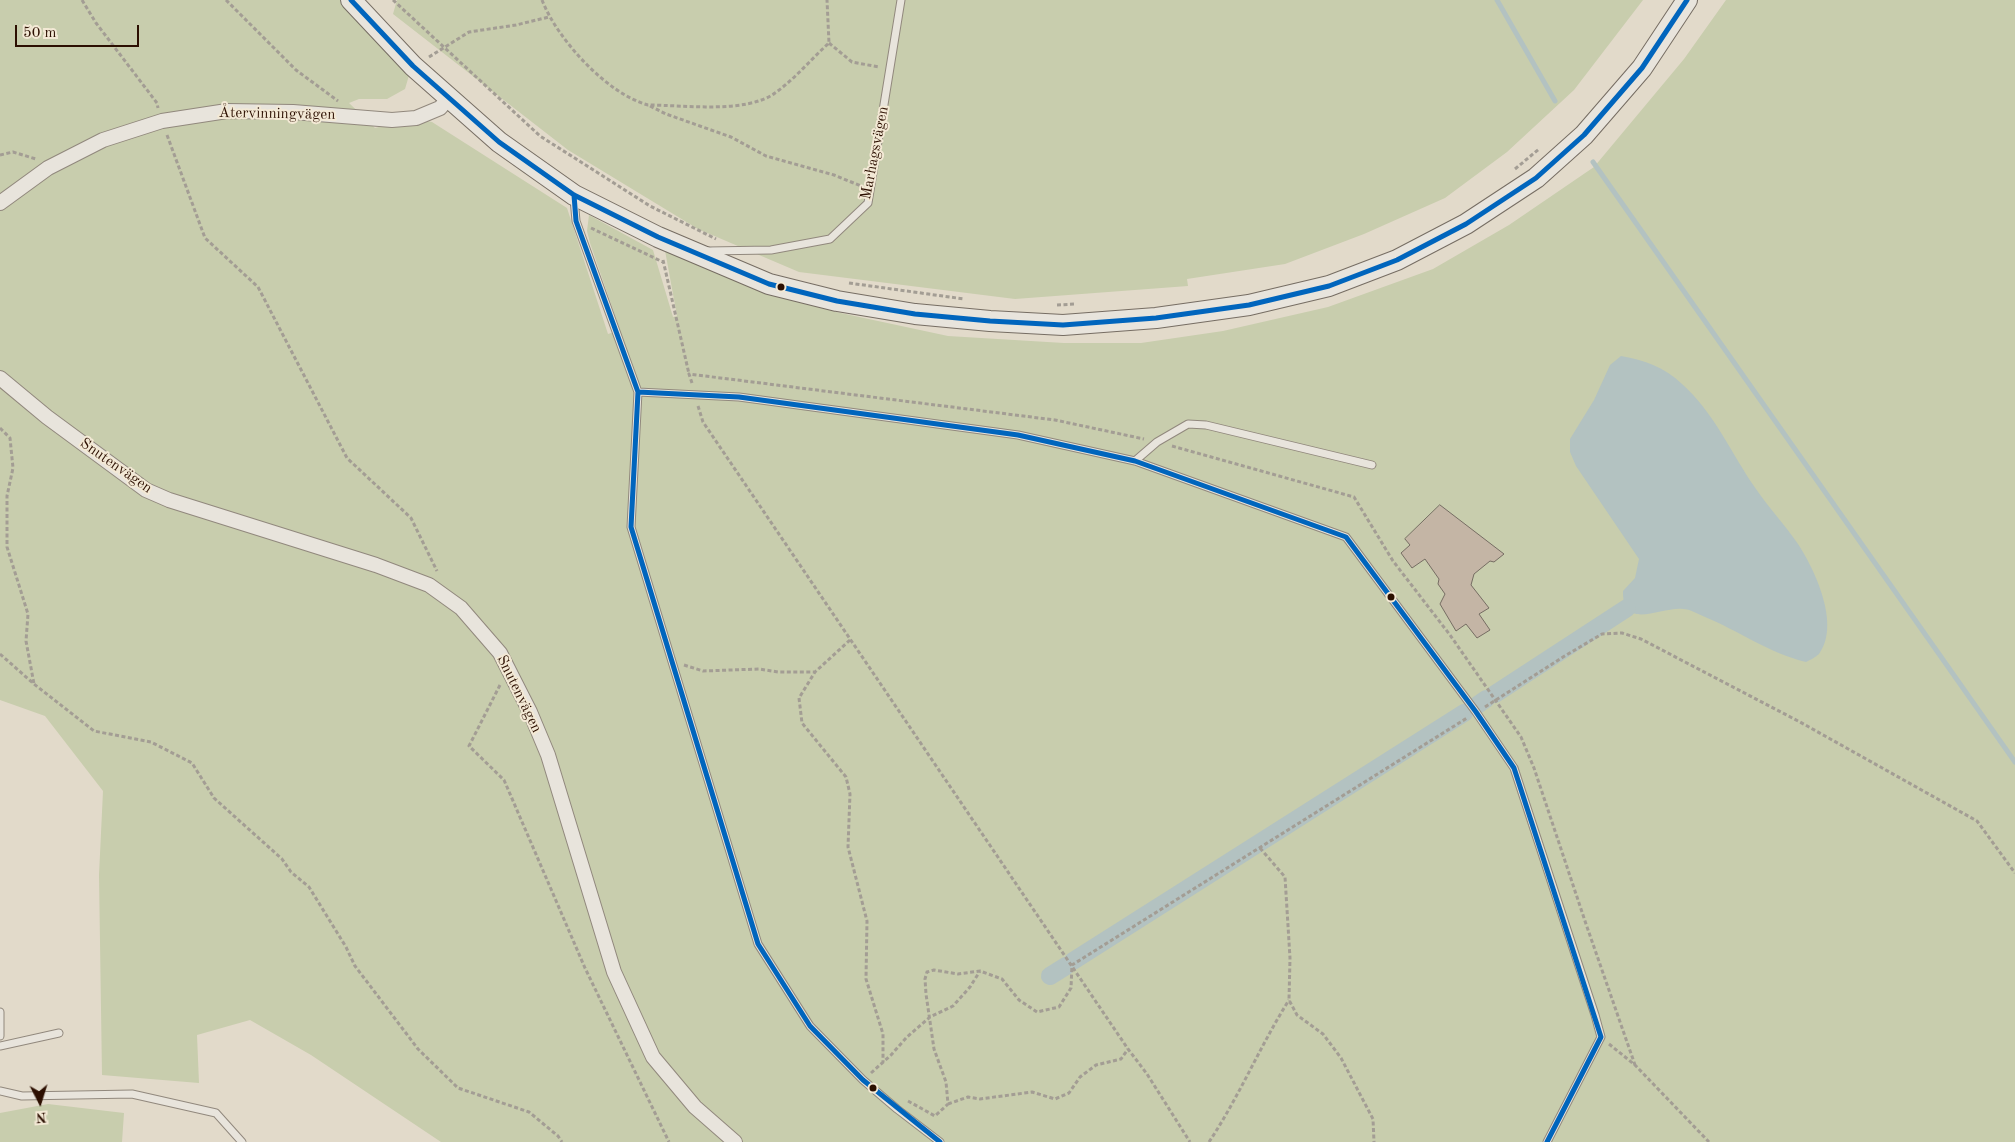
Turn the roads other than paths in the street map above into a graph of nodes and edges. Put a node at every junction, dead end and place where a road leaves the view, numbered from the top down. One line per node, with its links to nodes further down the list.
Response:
1 (351, 0): 4 (street)
2 (901, 0): 7 (lane, Marhagsvägen)
3 (1687, 0): 7 (street)
4 (450, 97): 5 (street); 6 (street, Återvinningvägen)
5 (574, 195): 7 (street); 9 (lane)
6 (0, 203)
7 (688, 251)
8 (0, 378): 18 (street, Snutenvägen)
9 (638, 392): 10 (lane); 19 (lane)
10 (1135, 461): 11 (lane); 20 (lane)
11 (1372, 465)
12 (0, 1012): 14 (lane)
13 (59, 1033): 15 (lane)
14 (0, 1036)
15 (0, 1046)
16 (0, 1091): 17 (lane)
17 (242, 1142)
18 (734, 1142)
19 (940, 1142)
20 (1547, 1142)

